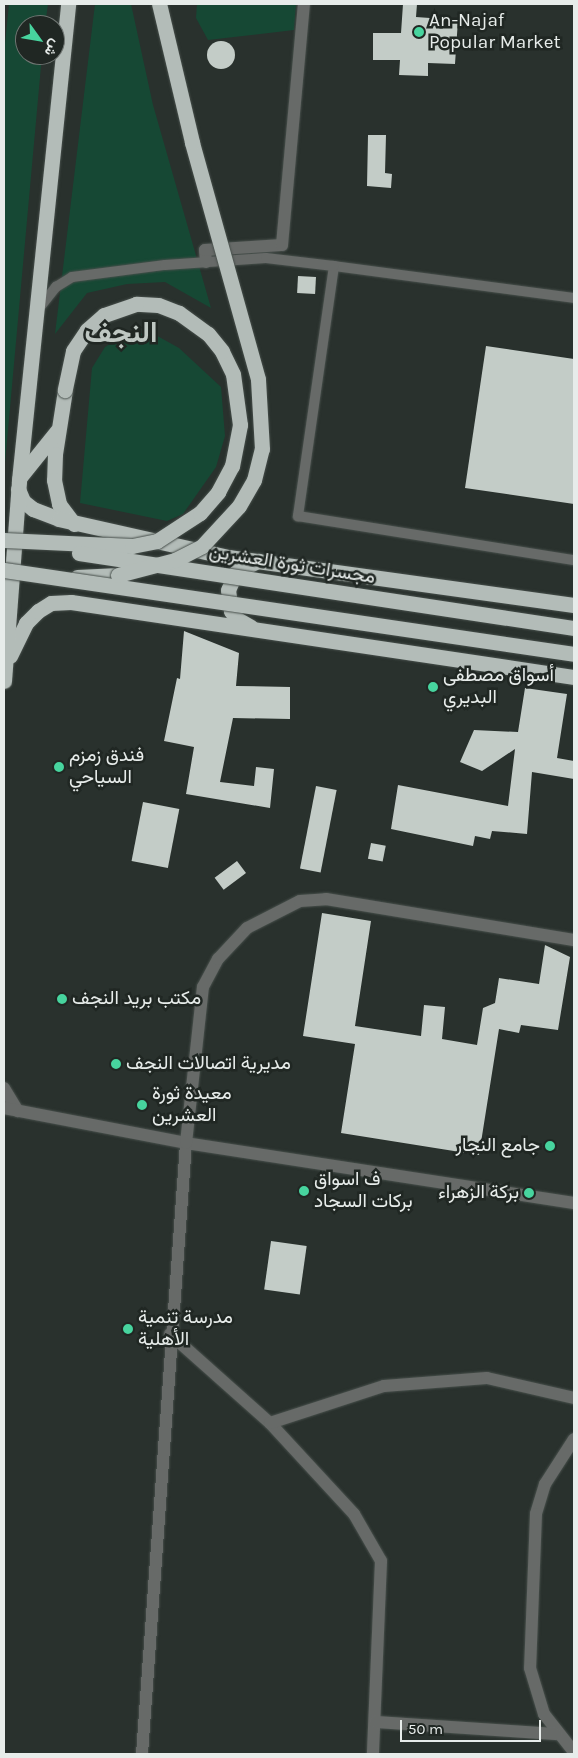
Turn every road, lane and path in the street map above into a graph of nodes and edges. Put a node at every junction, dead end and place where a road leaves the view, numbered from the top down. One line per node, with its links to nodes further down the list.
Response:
1 (68, 4): 7 (highway)
2 (159, 4): 16 (highway, bridge)
3 (304, 4): 4 (street)
4 (206, 262): 5 (lane); 7 (lane)
5 (334, 266): 6 (lane); 14 (lane)
6 (574, 298)
7 (36, 311): 9 (highway)
8 (59, 426): 9 (highway); 10 (highway); 12 (highway, bridge)
9 (18, 485): 10 (highway); 22 (highway)
10 (74, 524): 12 (highway)
11 (4, 541): 12 (highway, bridge); 18 (highway, مجسرات ثورة العشرين, bridge)
12 (157, 541): 13 (highway)
13 (264, 560): 17 (highway); 19 (highway)
14 (574, 560)
15 (4, 570): 16 (highway, bridge)
16 (53, 578): 20 (highway, bridge)
17 (574, 605)
18 (574, 628)
19 (255, 629): 21 (highway); 22 (highway)
20 (574, 654)
21 (574, 677)
22 (4, 682)
23 (574, 940): 27 (street)
24 (4, 1088): 26 (street)
25 (4, 1108): 26 (street)
26 (18, 1111): 27 (street)
27 (186, 1143): 28 (street); 29 (street)
28 (574, 1203)
29 (170, 1334): 31 (street); 36 (street)
30 (574, 1398): 31 (street)
31 (270, 1423): 33 (street)
32 (574, 1439): 34 (street)
33 (375, 1722): 34 (street); 37 (street)
34 (557, 1734): 35 (street)
35 (574, 1752)
36 (142, 1754)
37 (373, 1754)

